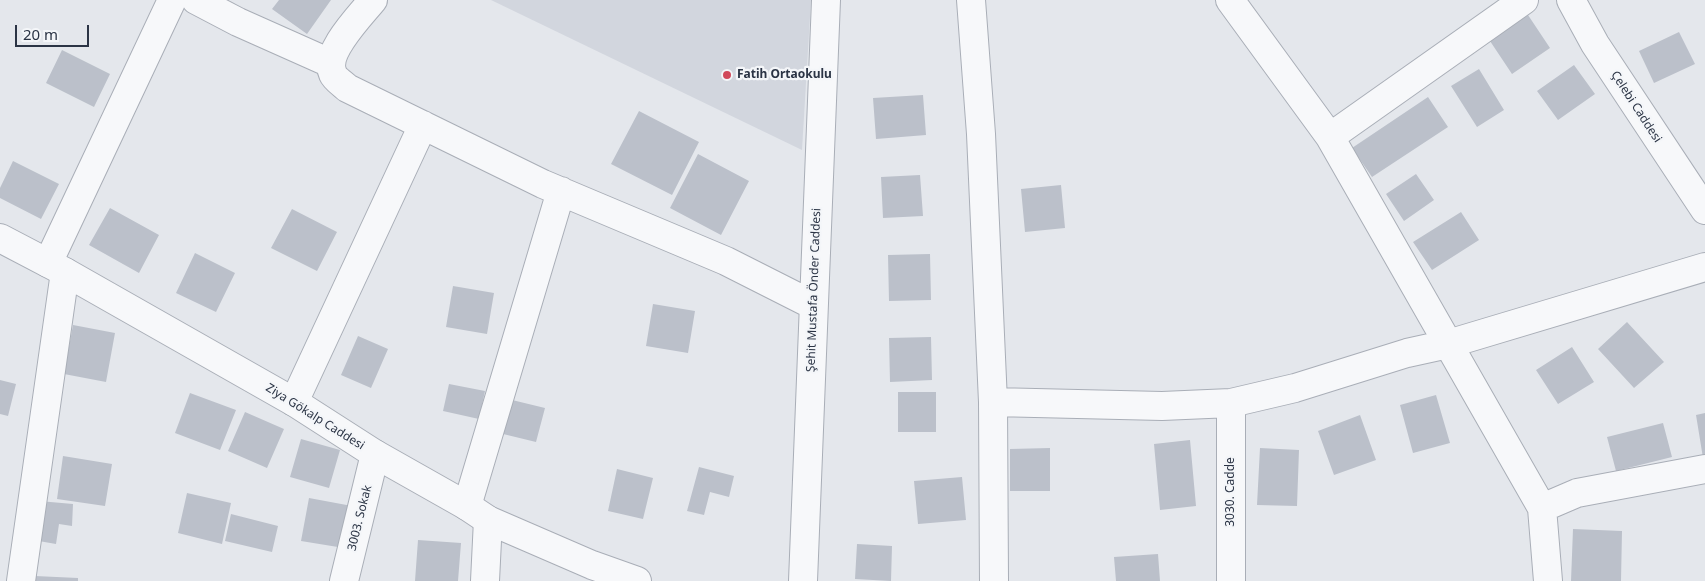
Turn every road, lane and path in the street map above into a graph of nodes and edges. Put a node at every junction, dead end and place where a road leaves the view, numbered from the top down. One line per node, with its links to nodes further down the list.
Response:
1 (172, 0): 15 (street)
2 (196, 0): 9 (street)
3 (373, 0): 9 (street)
4 (826, 0): 17 (street, Şehit Mustafa Önder Caddesi)
5 (971, 0): 20 (street)
6 (1230, 0): 11 (street)
7 (1524, 0): 11 (street)
8 (1571, 0): 13 (street, Çelebi Caddesi)
9 (330, 63): 10 (street)
10 (424, 125): 12 (street); 19 (street)
11 (1330, 137): 18 (street)
12 (561, 191): 17 (street); 25 (street)
13 (1705, 210)
14 (0, 238): 15 (street, Ziya Gökalp Caddesi)
15 (56, 267): 19 (street, Ziya Gökalp Caddesi); 26 (street)
16 (1705, 267): 18 (street)
17 (813, 305): 30 (street, Şehit Mustafa Önder Caddesi)
18 (1448, 344): 21 (street); 24 (street)
19 (294, 402): 22 (street, Ziya Gökalp Caddesi)
20 (993, 402): 21 (street); 31 (street)
21 (1230, 403): 32 (street, 3030. Cadde)
22 (375, 454): 25 (street, Ziya Gökalp Caddesi); 27 (street, 3003. Sokak)
23 (1705, 470): 24 (street)
24 (1542, 508): 33 (street)
25 (478, 513): 28 (street); 29 (street, Ziya Gökalp Caddesi)
26 (21, 581)
27 (344, 581)
28 (485, 581)
29 (637, 581)
30 (803, 581)
31 (994, 581)
32 (1231, 581)
33 (1548, 581)

